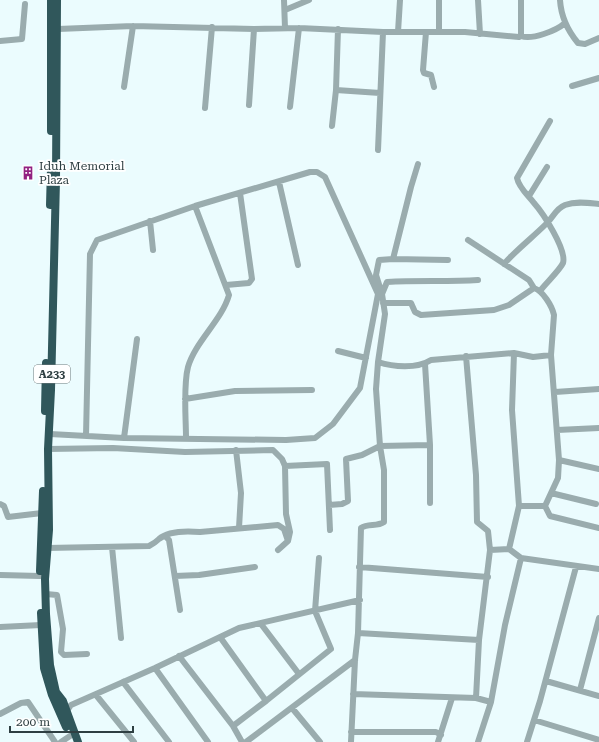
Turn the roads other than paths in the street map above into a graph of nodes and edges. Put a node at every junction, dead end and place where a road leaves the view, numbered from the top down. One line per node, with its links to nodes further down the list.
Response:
1 (51, 0): 42 (highway, A233)
2 (57, 0): 18 (highway, A233)
3 (284, 0): 11 (street)
4 (309, 0): 11 (street)
5 (400, 0): 21 (street)
6 (439, 0): 23 (street)
7 (478, 0): 24 (street)
8 (521, 0): 25 (street)
9 (560, 0): 12 (street)
10 (25, 4): 27 (street)
11 (285, 10): 15 (street)
12 (565, 23): 25 (street); 26 (street)
13 (133, 26): 14 (street); 18 (street); 31 (street)
14 (212, 27): 17 (street); 36 (street)
15 (285, 28): 16 (street); 17 (street)
16 (299, 28): 19 (street); 35 (street)
17 (254, 29): 34 (street)
18 (58, 30): 42 (highway, A233)
19 (338, 30): 20 (street); 32 (street)
20 (383, 32): 21 (street); 33 (street)
21 (398, 32): 22 (street)
22 (426, 32): 23 (street); 29 (street)
23 (439, 32): 24 (street)
24 (480, 34): 25 (street)
25 (521, 36)
26 (599, 38)
27 (0, 41)
28 (599, 78): 30 (street)
29 (434, 86)
30 (572, 86)
31 (124, 87)
32 (336, 90): 33 (street); 38 (street)
33 (380, 93): 39 (street)
34 (249, 105)
35 (290, 107)
36 (205, 108)
37 (550, 121): 45 (street)
38 (332, 126)
39 (378, 150)
40 (418, 164): 52 (street)
41 (547, 166): 45 (street)
42 (53, 180): 75 (highway, A233); 93 (highway, A233)
43 (279, 182): 44 (street); 55 (street); 66 (street)
44 (240, 193): 47 (street); 57 (street)
45 (529, 196): 49 (street)
46 (599, 204): 49 (street)
47 (195, 206): 48 (street); 57 (street)
48 (150, 221): 51 (street); 76 (street)
49 (547, 223): 54 (street); 58 (street)
50 (468, 240): 54 (street)
51 (153, 250)
52 (393, 259): 53 (street); 59 (street)
53 (448, 260)
54 (504, 264): 58 (street)
55 (298, 265)
56 (478, 280): 59 (street)
57 (226, 285): 72 (street)
58 (537, 290): 60 (street); 64 (street)
59 (382, 294): 60 (street)
60 (383, 303): 67 (street)
61 (137, 340): 77 (street)
62 (338, 351): 66 (street)
63 (514, 353): 64 (street); 65 (street); 91 (street)
64 (551, 355): 71 (street)
65 (466, 356): 68 (street); 106 (street)
66 (366, 358): 78 (street)
67 (378, 362): 68 (street); 80 (street)
68 (425, 364): 79 (street)
69 (599, 389): 71 (street)
70 (312, 390): 72 (street)
71 (555, 392): 74 (street)
72 (185, 399): 78 (street)
73 (599, 428): 74 (street)
74 (557, 430): 83 (street)
75 (50, 434): 76 (street); 81 (highway, A233)
76 (86, 436): 77 (street)
77 (124, 438): 78 (street)
78 (186, 438)
79 (430, 445): 80 (street); 87 (street)
80 (380, 446): 90 (street); 110 (street)
81 (48, 450): 82 (street); 98 (highway, A233)
82 (236, 450): 84 (street); 96 (street)
83 (559, 460): 85 (street); 86 (street)
84 (285, 466): 90 (street); 94 (street)
85 (599, 469)
86 (551, 493): 89 (street); 92 (street)
87 (430, 503)
88 (0, 504): 93 (street)
89 (596, 504)
90 (329, 505): 99 (street)
91 (519, 506): 92 (street); 104 (street)
92 (545, 506): 97 (street)
93 (42, 513): 98 (highway, A233)
94 (286, 514): 95 (street); 101 (street)
95 (278, 525): 96 (street); 101 (street)
96 (239, 528): 100 (street)
97 (599, 528)
98 (46, 530): 103 (highway, A233); 114 (highway, A233)
99 (330, 530)
100 (165, 536): 102 (street); 115 (street)
101 (288, 541): 105 (street)
102 (112, 547): 103 (street); 127 (street)
103 (48, 548): 117 (highway, A233)
104 (509, 549): 106 (street); 108 (street)
105 (278, 550)
106 (490, 550): 116 (street)
107 (319, 558): 120 (street)
108 (521, 558): 111 (street); 144 (street)
109 (255, 567): 115 (street)
110 (359, 567): 116 (street); 118 (street)
111 (576, 567): 112 (street); 134 (street)
112 (599, 569)
113 (0, 575): 114 (street)
114 (40, 576): 123 (highway, A233)
115 (175, 576): 119 (street)
116 (488, 577): 128 (street)
117 (46, 594): 129 (street); 142 (highway, A233)
118 (360, 600): 120 (street); 125 (street)
119 (180, 610)
120 (315, 611): 122 (street); 133 (street)
121 (599, 618): 136 (street)
122 (261, 624): 126 (street); 133 (street)
123 (41, 625): 124 (street); 154 (highway, A233)
124 (0, 627)
125 (358, 633): 128 (street); 131 (street)
126 (220, 637): 130 (street); 143 (street)
127 (121, 638)
128 (479, 640): 141 (street)
129 (87, 654)
130 (179, 656): 132 (street); 150 (street)
131 (355, 660): 137 (street); 146 (street)
132 (155, 668): 135 (street); 161 (street)
133 (299, 674): 143 (street)
134 (546, 680): 136 (street); 149 (street)
135 (123, 682): 138 (street); 160 (street)
136 (580, 690): 139 (street)
137 (353, 694): 140 (street); 151 (street)
138 (96, 695): 145 (street); 159 (street)
139 (599, 696)
140 (452, 698): 141 (street); 152 (street)
141 (476, 698): 144 (street)
142 (62, 701): 145 (street); 147 (highway, A233)
143 (266, 701): 150 (street)
144 (491, 702): 168 (street)
145 (71, 705): 147 (street)
146 (292, 708): 153 (street); 165 (street)
147 (66, 712): 158 (highway, A233)
148 (0, 714): 156 (street)
149 (534, 720): 155 (street); 169 (street)
150 (233, 726): 162 (street)
151 (351, 732): 152 (street); 166 (street)
152 (441, 735): 167 (street)
153 (256, 736): 163 (street); 164 (street)
154 (72, 739): 157 (street)
155 (599, 740)
156 (55, 742)
157 (61, 742)
158 (78, 742)
159 (134, 742)
160 (169, 742)
161 (208, 742)
162 (242, 742)
163 (246, 742)
164 (261, 742)
165 (320, 742)
166 (351, 742)
167 (438, 742)
168 (478, 742)
169 (527, 742)

